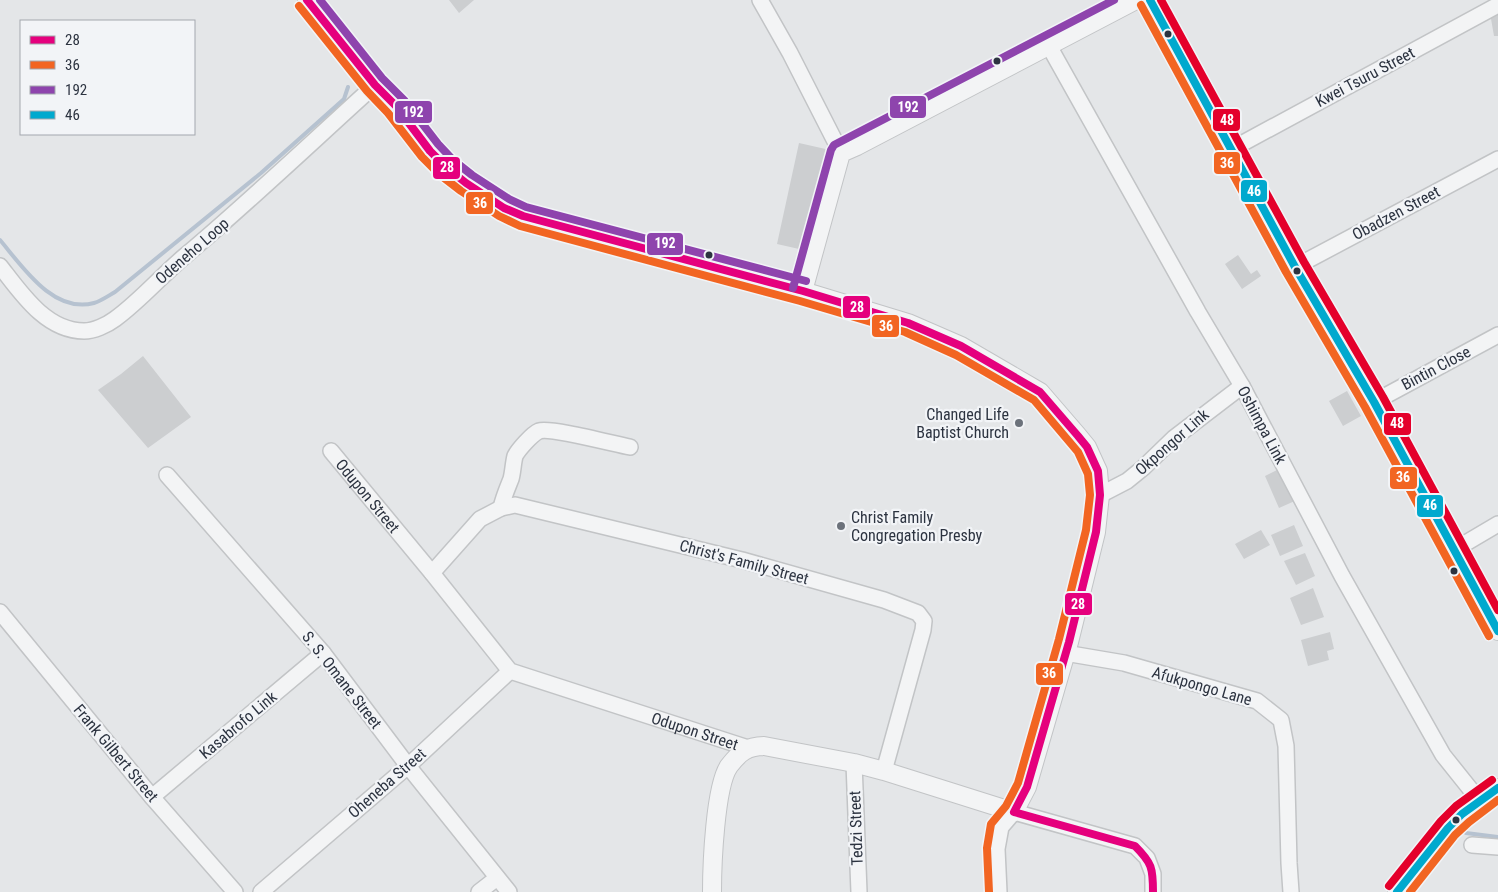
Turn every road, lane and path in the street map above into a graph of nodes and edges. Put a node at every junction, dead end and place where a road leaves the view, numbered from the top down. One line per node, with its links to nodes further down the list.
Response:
1 (307, 0): 7 (street)
2 (760, 0): 9 (street)
3 (1136, 0): 6 (street)
4 (1150, 0): 8 (street)
5 (1498, 5): 8 (street, Kwei Tsuru Street)
6 (1049, 46): 9 (street); 15 (street, Oshimpa Link)
7 (375, 85): 11 (street, Odeneho Loop); 13 (street)
8 (1232, 149): 12 (street)
9 (840, 153): 13 (street)
10 (1498, 159): 12 (street, Obadzen Street)
11 (0, 266)
12 (1295, 267): 16 (street)
13 (802, 291): 20 (street)
14 (1498, 335): 16 (street, Bintin Close)
15 (1242, 386): 20 (street, Okpongor Link); 36 (street, Oshimpa Link)
16 (1374, 402): 23 (street)
17 (630, 448): 21 (street)
18 (331, 450): 24 (street, Odupon Street)
19 (167, 475): 27 (street, S. S. Omane Street)
20 (1100, 495): 28 (street)
21 (500, 508): 24 (street, Christ's Family Street); 33 (street, Christ's Family Street)
22 (1498, 524): 23 (street)
23 (1454, 550): 26 (street)
24 (432, 573): 29 (street, Odupon Street)
25 (0, 612): 35 (street, Frank Gilbert Street)
26 (1498, 631)
27 (323, 653): 32 (street, S. S. Omane Street); 35 (street, Kasabrofo Link)
28 (1065, 653): 37 (street); 49 (street, Afukpongo Lane)
29 (510, 671): 30 (street, Odupon Street); 32 (street, Oheneba Street)
30 (748, 748): 31 (street, Odupon Street); 45 (street)
31 (854, 763): 33 (street, Odupon Street); 46 (street, Tedzi Street)
32 (408, 766): 40 (street, S. S. Omane Street); 42 (street, Oheneba Street)
33 (884, 771): 37 (street, Odupon Street)
34 (1498, 788): 36 (street)
35 (152, 797): 41 (street, Frank Gilbert Street)
36 (1479, 800): 50 (street)
37 (1014, 812): 47 (street); 48 (street, Odupon Street)
38 (1472, 846): 39 (street)
39 (1498, 847)
40 (497, 878): 43 (street); 44 (street, S. S. Omane Street)
41 (235, 892)
42 (261, 892)
43 (479, 892)
44 (508, 892)
45 (712, 892)
46 (859, 892)
47 (999, 892)
48 (1153, 892)
49 (1291, 892)
50 (1397, 892)

